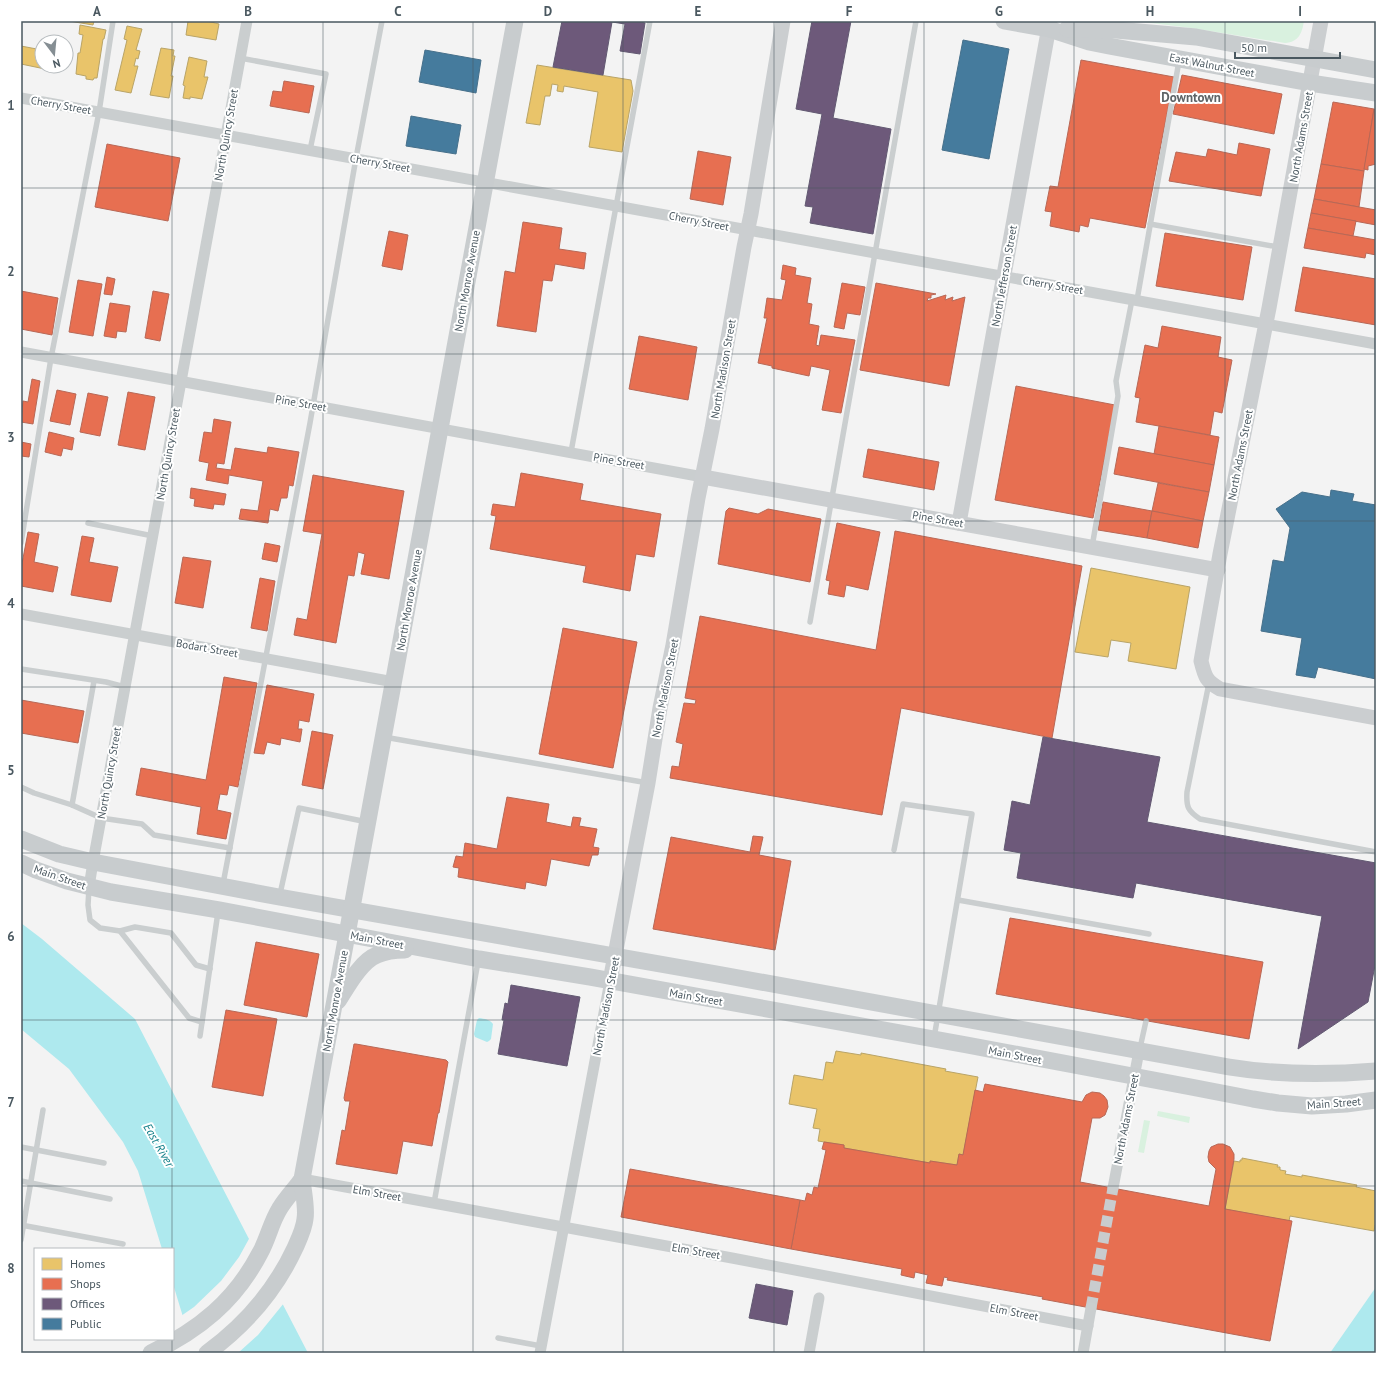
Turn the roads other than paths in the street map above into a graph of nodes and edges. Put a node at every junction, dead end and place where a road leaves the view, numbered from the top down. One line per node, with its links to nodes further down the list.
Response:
1 (114, 21): 18 (lane)
2 (247, 21): 11 (street, North Quincy Street)
3 (382, 21): 21 (lane)
4 (515, 21): 22 (main road, North Monroe Avenue)
5 (650, 21): 23 (lane)
6 (783, 21): 25 (main road, North Madison Street)
7 (916, 21): 27 (lane)
8 (1004, 21): 10 (main road, East Walnut Street)
9 (1321, 21): 13 (main road, North Adams Street)
10 (1049, 25): 12 (main road, East Walnut Street); 13 (main road, East Walnut Street); 28 (main road, North Jefferson Street)
11 (240, 58): 19 (street, North Quincy Street); 20 (lane)
12 (1180, 59): 15 (main road, East Walnut Street); 24 (lane)
13 (1314, 59): 14 (main road, East Walnut Street); 15 (main road, North Adams Street)
14 (1376, 70)
15 (1310, 83): 16 (main road, East Walnut Street); 26 (main road, North Adams Street)
16 (1376, 93)
17 (21, 98): 18 (street, Cherry Street)
18 (99, 112): 19 (street, Cherry Street); 33 (lane)
19 (226, 135): 20 (street, Cherry Street); 34 (street, North Quincy Street)
20 (310, 150): 21 (street, Cherry Street)
21 (356, 158): 22 (street, Cherry Street); 35 (lane)
22 (485, 182): 23 (street, Cherry Street); 36 (main road, North Monroe Avenue)
23 (615, 206): 25 (street, Cherry Street); 37 (lane)
24 (1150, 224): 26 (lane); 29 (lane)
25 (748, 230): 27 (street, Cherry Street); 38 (main road, North Madison Street)
26 (1281, 248): 30 (main road, North Adams Street)
27 (876, 253): 28 (street, Cherry Street); 39 (lane)
28 (1004, 276): 29 (street, Cherry Street); 41 (main road, North Jefferson Street)
29 (1134, 300): 30 (street, Cherry Street); 44 (lane)
30 (1266, 324): 31 (street, Cherry Street); 45 (main road, North Adams Street)
31 (1376, 344)
32 (21, 352): 33 (street, Pine Street)
33 (51, 358): 34 (street, Pine Street); 43 (lane)
34 (181, 382): 35 (street, Pine Street); 42 (street, North Quincy Street)
35 (313, 405): 36 (street, Pine Street); 49 (lane)
36 (440, 428): 37 (street, Pine Street); 52 (main road, North Monroe Avenue)
37 (571, 452): 38 (street, Pine Street)
38 (703, 477): 39 (main road, Pine Street); 57 (main road, North Madison Street)
39 (832, 500): 41 (main road, Pine Street); 47 (lane)
40 (88, 523): 42 (lane)
41 (959, 523): 44 (main road, Pine Street)
42 (153, 536): 48 (street, North Quincy Street)
43 (21, 543)
44 (1092, 548): 45 (main road, Pine Street)
45 (1218, 570): 53 (main road, North Adams Street)
46 (21, 614): 48 (street, Bodart Street)
47 (810, 622)
48 (135, 635): 49 (street, Bodart Street); 54 (street, North Quincy Street)
49 (265, 658): 52 (street, Bodart Street); 63 (lane)
50 (21, 669): 51 (lane)
51 (94, 681): 54 (lane); 59 (lane)
52 (394, 682): 56 (main road, North Monroe Avenue)
53 (1209, 683): 55 (main road); 65 (lane)
54 (125, 687): 60 (street, North Quincy Street)
55 (1376, 718)
56 (384, 737): 57 (lane); 61 (main road, North Monroe Avenue)
57 (648, 783): 78 (main road, North Madison Street)
58 (21, 787): 59 (lane)
59 (72, 806): 60 (lane)
60 (101, 818): 63 (lane); 66 (street, North Quincy Street)
61 (368, 822): 70 (lane); 72 (main road, North Monroe Avenue)
62 (21, 839): 66 (main road, Main Street)
63 (230, 848): 68 (lane)
64 (894, 850): 71 (lane)
65 (1376, 852)
66 (93, 862): 68 (main road, Main Street); 69 (street, North Quincy Street)
67 (21, 863): 69 (main road, Main Street)
68 (223, 886): 70 (main road, Main Street)
69 (90, 887): 73 (main road, Main Street); 74 (lane)
70 (279, 897): 72 (main road, Main Street)
71 (958, 900): 76 (lane); 83 (lane)
72 (352, 909): 75 (main road, North Monroe Avenue); 78 (main road, Main Street)
73 (219, 910): 75 (main road, Main Street); 80 (lane)
74 (120, 931): 80 (lane); 85 (lane)
75 (347, 934): 77 (main road, Main Street); 82 (main road, North Monroe Avenue)
76 (1149, 934)
77 (426, 949): 79 (main road, Main Street); 82 (main road)
78 (616, 956): 81 (main road, North Madison Street); 83 (main road, Main Street)
79 (479, 959): 81 (main road, Main Street); 101 (lane)
80 (210, 969): 85 (lane)
81 (610, 981): 87 (main road, Main Street); 103 (street, North Madison Street)
82 (334, 1008): 96 (main road, North Monroe Avenue)
83 (938, 1014): 87 (lane); 88 (main road, Main Street)
84 (1146, 1021): 88 (lane)
85 (202, 1022): 86 (lane)
86 (200, 1036)
87 (934, 1040): 90 (main road, Main Street)
88 (1139, 1051): 89 (main road, Main Street); 90 (street, North Adams Street)
89 (1376, 1071)
90 (1134, 1076): 91 (main road, Main Street); 99 (street, North Adams Street)
91 (1376, 1100)
92 (43, 1110): 94 (lane)
93 (21, 1147): 94 (lane)
94 (36, 1150): 95 (lane); 98 (lane)
95 (104, 1163)
96 (302, 1179): 101 (street, Elm Street); 111 (main road); 112 (main road)
97 (21, 1181): 98 (lane)
98 (30, 1183): 100 (lane); 102 (lane)
99 (1113, 1188)
100 (110, 1199)
101 (434, 1203): 103 (street, Elm Street)
102 (22, 1225): 104 (lane); 105 (lane)
103 (564, 1227): 108 (street, Elm Street); 110 (street, North Madison Street)
104 (21, 1240)
105 (123, 1244)
106 (819, 1298): 113 (street)
107 (1091, 1308): 108 (street)
108 (1088, 1326): 114 (street)
109 (498, 1338): 110 (lane)
110 (540, 1350)
111 (151, 1353)
112 (207, 1353)
113 (809, 1353)
114 (1083, 1353)

